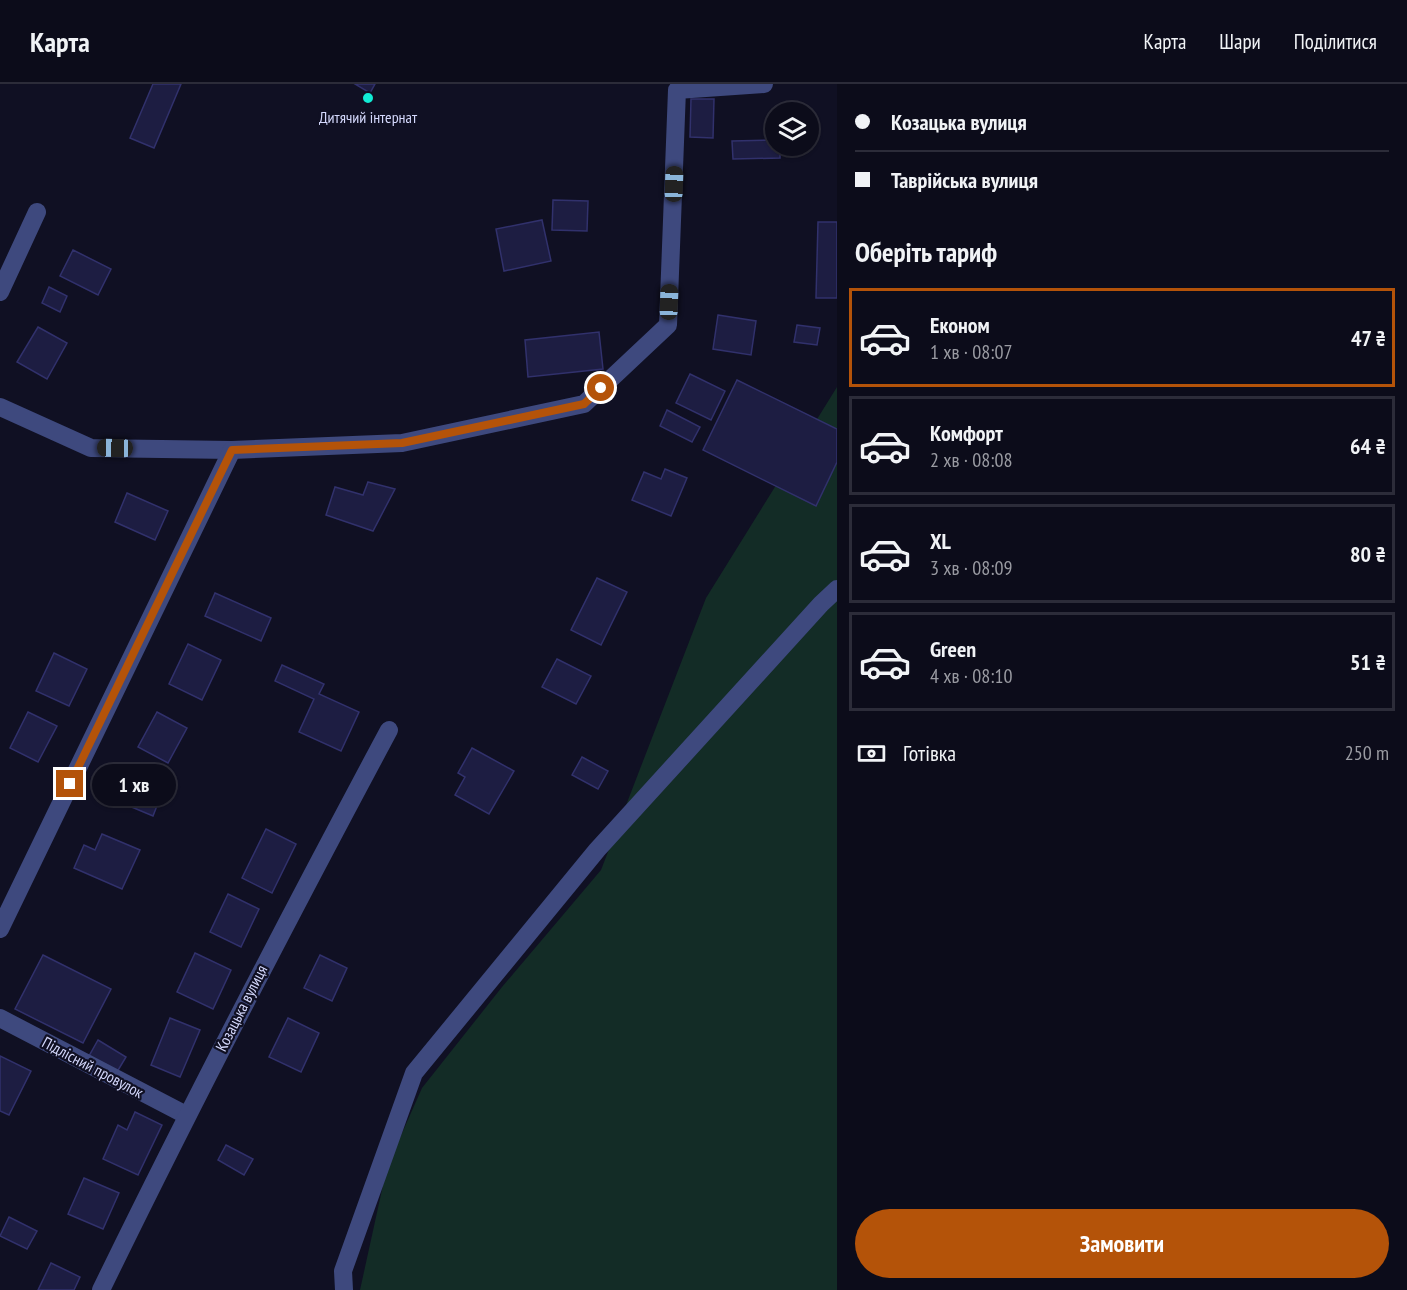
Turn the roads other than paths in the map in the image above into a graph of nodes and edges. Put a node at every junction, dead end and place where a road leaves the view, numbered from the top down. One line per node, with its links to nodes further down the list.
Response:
1 (764, 84): 5 (street)
2 (37, 212): 3 (street)
3 (0, 292)
4 (0, 407): 5 (street)
5 (232, 450): 8 (street)
6 (837, 589): 12 (street)
7 (388, 730): 10 (street, Козацька вулиця)
8 (0, 930)
9 (0, 1018): 10 (street, Підлісний провулок)
10 (186, 1115): 11 (street, Козацька вулиця)
11 (101, 1290)
12 (344, 1290)

